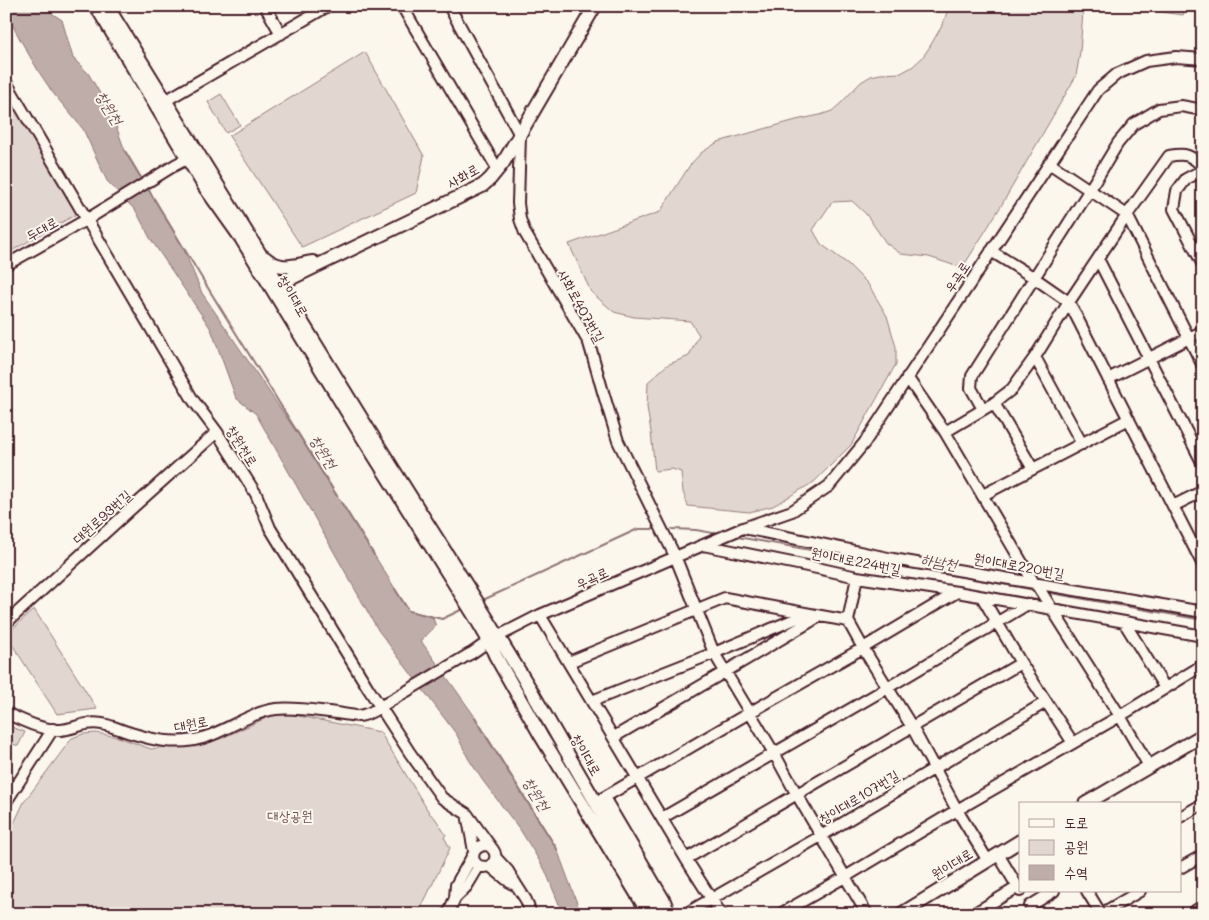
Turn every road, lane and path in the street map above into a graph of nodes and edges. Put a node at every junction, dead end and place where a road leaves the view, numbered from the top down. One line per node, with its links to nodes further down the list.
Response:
1 (96, 6): 14 (main road, 창이대로)
2 (265, 6): 8 (street)
3 (328, 6): 8 (street)
4 (402, 6): 17 (street)
5 (449, 6): 13 (street)
6 (595, 6): 13 (main road, 사화로)
7 (111, 10): 11 (main road, 창이대로)
8 (280, 34): 11 (street)
9 (1203, 59): 15 (street, 우곡로)
10 (6, 82): 20 (street, 창원천로)
11 (165, 101): 14 (main road, 창이대로)
12 (1203, 110): 18 (street)
13 (520, 135): 17 (main road, 사화로); 52 (street, 사화로407번길)
14 (192, 156): 20 (street, 두대로); 22 (main road, 창이대로); 28 (main road, 창이대로)
15 (1049, 163): 18 (street); 21 (street, 우곡로)
16 (1203, 168): 19 (street); 26 (street)
17 (498, 170): 24 (main road, 사화로)
18 (1089, 191): 19 (street); 27 (street)
19 (1127, 215): 23 (street); 32 (street)
20 (89, 218): 25 (street, 두대로); 41 (street, 창원천로)
21 (991, 251): 27 (street); 36 (street, 우곡로)
22 (260, 255): 24 (main road); 28 (main road, 창이대로)
23 (1098, 259): 30 (street); 34 (street)
24 (328, 260): 28 (main road, 사화로); 29 (main road)
25 (6, 265)
26 (1203, 265)
27 (1033, 278): 30 (street); 39 (street)
28 (275, 286): 29 (main road, 창이대로); 58 (main road, 창이대로)
29 (288, 299): 58 (main road, 창이대로)
30 (1069, 302): 33 (street); 37 (street)
31 (1203, 330): 32 (street)
32 (1188, 338): 34 (street); 35 (street)
33 (1035, 357): 38 (street); 43 (street)
34 (1148, 358): 37 (street); 44 (street)
35 (1203, 366)
36 (907, 377): 42 (street); 50 (street, 우곡로)
37 (1108, 379): 40 (street)
38 (994, 403): 39 (street); 46 (street)
39 (983, 409): 42 (street)
40 (1129, 419): 43 (street); 49 (street)
41 (217, 432): 68 (street, 대원로93번길); 84 (street, 창원천로)
42 (945, 432): 48 (street)
43 (1082, 444): 46 (street)
44 (1200, 446): 45 (street)
45 (1203, 464)
46 (1033, 469): 48 (street)
47 (1203, 491): 49 (street)
48 (983, 495): 55 (street)
49 (1173, 506): 53 (street)
50 (740, 529): 51 (street, 우곡로); 55 (street, 원이대로220번길)
51 (705, 544): 52 (street, 우곡로); 54 (street, 원이대로224번길)
52 (675, 556): 61 (street, 사화로407번길); 64 (street, 우곡로)
53 (1203, 565)
54 (857, 577): 56 (street, 원이대로224번길); 66 (street)
55 (1036, 585): 60 (street); 62 (street, 원이대로220번길)
56 (957, 592): 57 (street, 원이대로224번길); 72 (street)
57 (982, 596): 59 (street, 원이대로224번길); 69 (street)
58 (468, 597): 71 (main road, 창이대로)
59 (1028, 604): 60 (street, 원이대로224번길); 69 (street)
60 (1050, 606): 67 (street, 원이대로224번길); 87 (street)
61 (697, 610): 63 (street); 73 (street, 사화로407번길); 74 (street)
62 (1203, 612)
63 (807, 614): 65 (street); 73 (street)
64 (540, 615): 71 (street, 우곡로); 74 (street)
65 (820, 616): 66 (street); 77 (street)
66 (848, 621): 72 (street)
67 (1124, 622): 70 (street, 원이대로224번길); 79 (street)
68 (6, 623)
69 (997, 623): 75 (street); 78 (street)
70 (1203, 636)
71 (493, 639): 80 (main road, 창이대로); 82 (main road, 창이대로); 84 (street, 대원로)
72 (863, 648): 78 (street); 85 (street)
73 (714, 653): 77 (street, 사화로407번길); 81 (street)
74 (569, 662): 81 (street)
75 (1021, 663): 83 (street); 88 (street)
76 (1203, 665): 79 (street)
77 (725, 673): 85 (street, 사화로407번길); 91 (street)
78 (887, 688): 88 (street); 93 (street)
79 (1165, 688): 87 (street)
80 (532, 692): 98 (main road); 130 (main road, 창이대로)
81 (592, 701): 91 (street)
82 (522, 702): 128 (main road); 129 (main road, 창이대로)
83 (1046, 702): 92 (street); 95 (street, 창이대로107번길)
84 (380, 707): 89 (street, 대원로); 103 (street, 창원천로)
85 (749, 713): 93 (street, 사화로407번길); 96 (street)
86 (6, 714): 89 (street, 대원로)
87 (1120, 716): 92 (street); 94 (street)
88 (912, 727): 95 (street); 97 (street)
89 (53, 729): 99 (street)
90 (1203, 735): 94 (main road)
91 (614, 737): 96 (street)
92 (1073, 744): 102 (street)
93 (774, 753): 97 (street, 사화로407번길); 105 (street)
94 (1149, 766): 100 (main road)
95 (934, 768): 102 (street); 106 (street, 창이대로107번길)
96 (638, 778): 98 (street); 105 (street)
97 (796, 793): 106 (street, 사화로407번길); 112 (street)
98 (603, 798): 131 (main road)
99 (6, 802)
100 (1088, 802)
101 (1203, 804): 104 (street)
102 (957, 810): 111 (street); 115 (street)
103 (467, 814): 108 (street); 109 (street)
104 (1182, 816)
105 (662, 818): 112 (street)
106 (821, 836): 115 (street, 사화로407번길); 123 (street, 창이대로107번길)
107 (1019, 842): 111 (main road, 원이대로)
108 (491, 847): 109 (street); 113 (street)
109 (474, 853): 113 (street); 122 (street)
110 (1203, 855): 114 (street)
111 (993, 857): 116 (street); 136 (main road, 원이대로)
112 (686, 859): 123 (street)
113 (488, 863): 122 (street); 127 (street)
114 (1182, 867)
115 (845, 877): 134 (street); 135 (street, 사화로407번길)
116 (1019, 889)
117 (1019, 890): 137 (street)
118 (1021, 892): 125 (street)
119 (1053, 892): 125 (street)
120 (1089, 892): 138 (street)
121 (1138, 892): 138 (street)
122 (455, 898): 126 (street)
123 (711, 899): 132 (street, 창이대로107번길); 133 (street)
124 (1203, 906): 139 (street)
125 (1032, 910)
126 (448, 914)
127 (531, 914)
128 (638, 914)
129 (649, 914)
130 (660, 914)
131 (669, 914)
132 (685, 914)
133 (720, 914)
134 (780, 914)
135 (867, 914)
136 (901, 914)
137 (972, 914)
138 (1101, 914)
139 (1190, 914)

